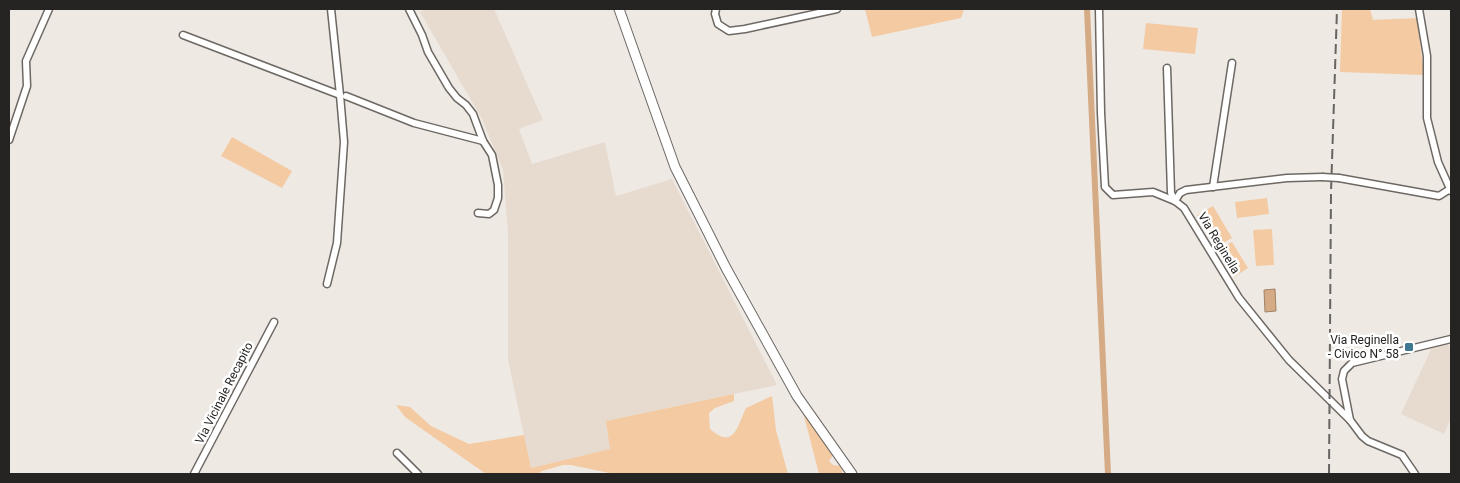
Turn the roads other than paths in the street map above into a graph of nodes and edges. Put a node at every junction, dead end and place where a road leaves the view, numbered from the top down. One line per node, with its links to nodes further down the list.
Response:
1 (49, 9): 13 (street)
2 (331, 9): 12 (street)
3 (409, 9): 14 (street)
4 (619, 9): 26 (street)
5 (716, 9): 6 (street)
6 (837, 9)
7 (1100, 9): 17 (street, Via Reginella)
8 (1419, 9): 16 (street)
9 (182, 34): 12 (street)
10 (1232, 63): 15 (street)
11 (1167, 68): 17 (street)
12 (343, 95): 14 (street); 19 (street)
13 (9, 140)
14 (482, 141): 18 (street)
15 (1213, 187): 16 (street, bridge); 17 (street)
16 (1451, 190)
17 (1175, 201): 22 (street, Via Reginella)
18 (478, 214)
19 (327, 284)
20 (274, 322): 24 (street, Via Vicinale Recapito)
21 (1451, 339): 22 (street, Via Reginella)
22 (1350, 420): 27 (street, Via Reginella)
23 (397, 453): 25 (street)
24 (194, 474)
25 (418, 474)
26 (852, 474)
27 (1415, 474)

